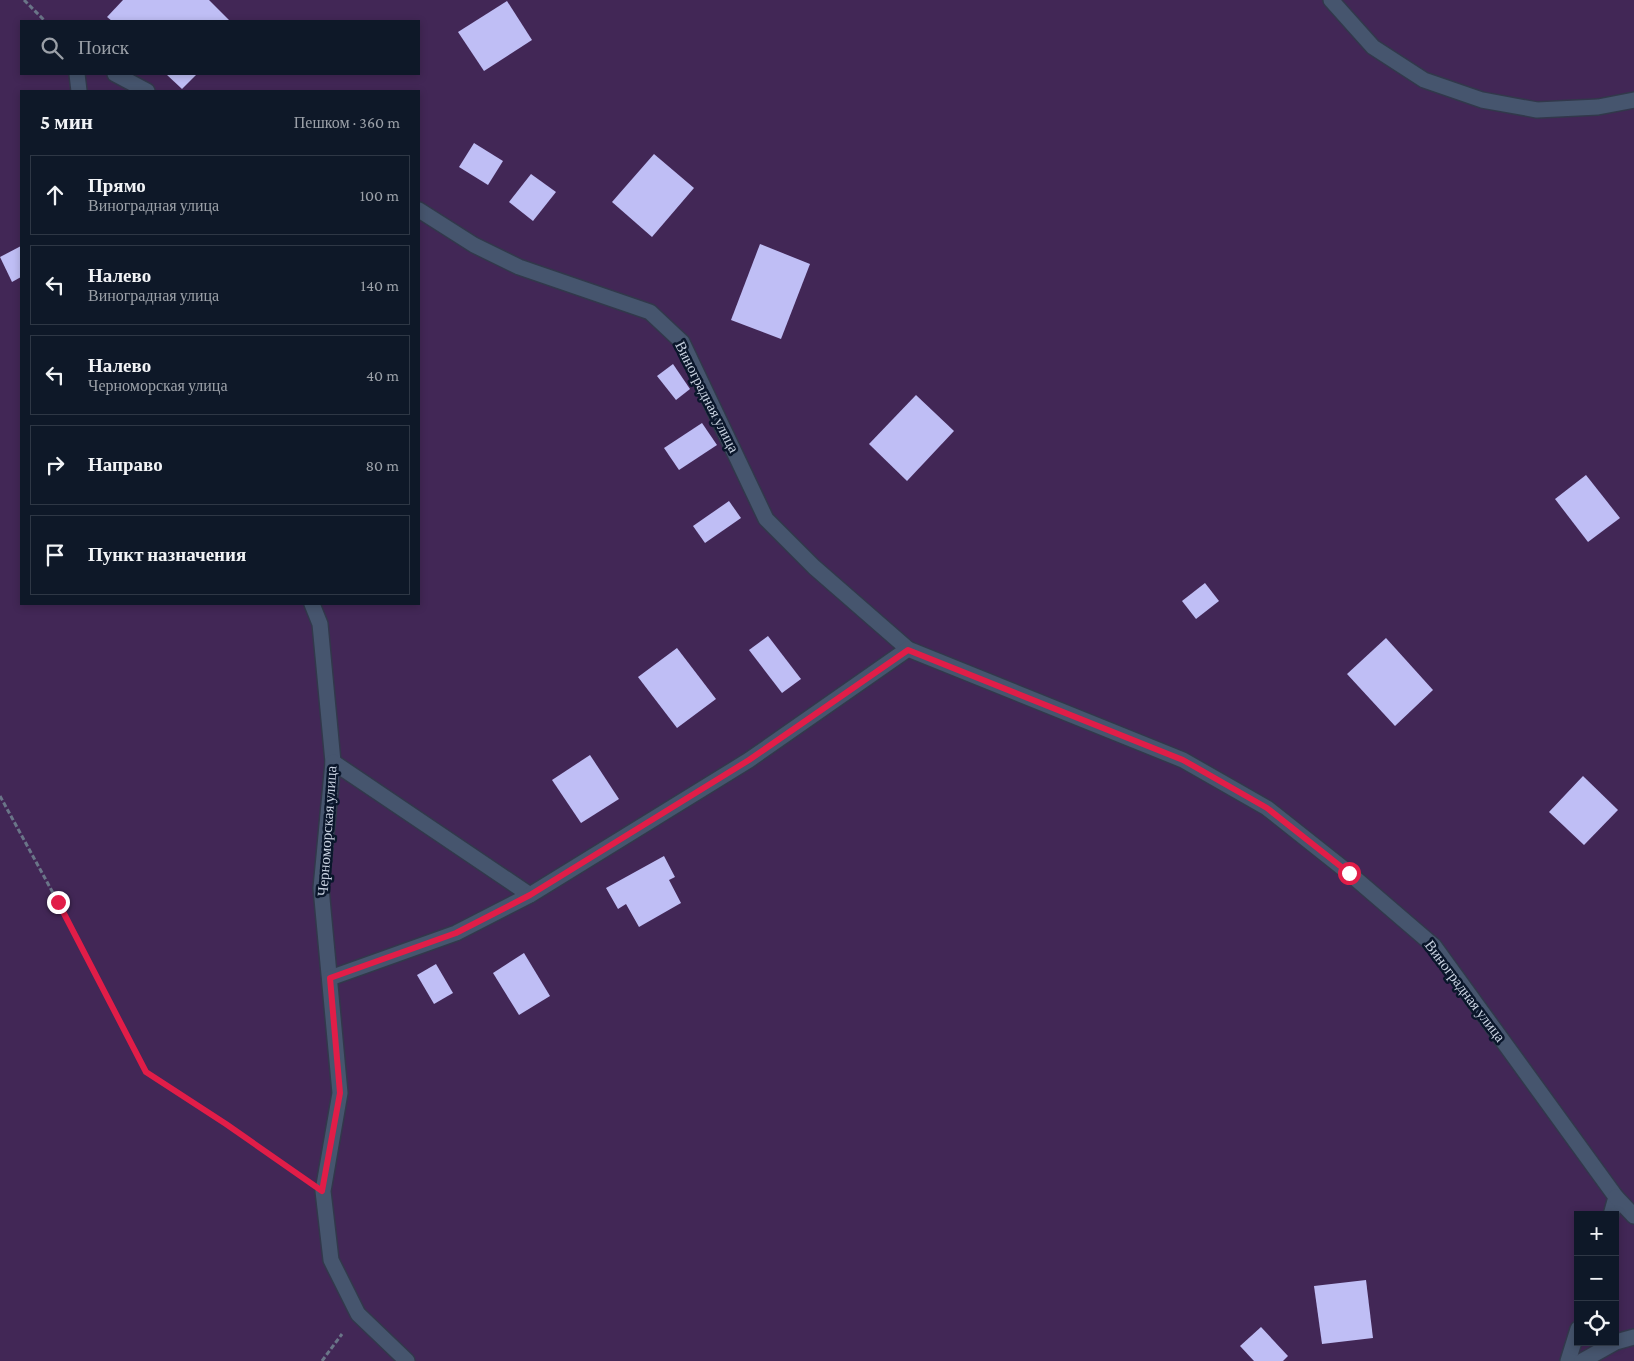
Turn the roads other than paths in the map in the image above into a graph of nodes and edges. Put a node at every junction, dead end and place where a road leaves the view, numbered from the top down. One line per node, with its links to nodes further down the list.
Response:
1 (1331, 0): 6 (street)
2 (78, 75): 4 (street)
3 (117, 75): 5 (street)
4 (79, 90)
5 (145, 90)
6 (1634, 100)
7 (420, 211): 9 (street, Виноградная улица)
8 (312, 605): 10 (street, Черноморская улица)
9 (908, 650): 11 (street); 13 (street, Виноградная улица)
10 (333, 762): 11 (street); 12 (street, Черноморская улица)
11 (530, 895): 12 (street)
12 (330, 978): 18 (street, Черноморская улица)
13 (1616, 1197): 14 (street); 15 (street, Виноградная улица)
14 (1612, 1211)
15 (1634, 1216)
16 (1634, 1337): 20 (street)
17 (1574, 1342): 19 (street)
18 (407, 1361)
19 (1568, 1361)
20 (1582, 1361)

